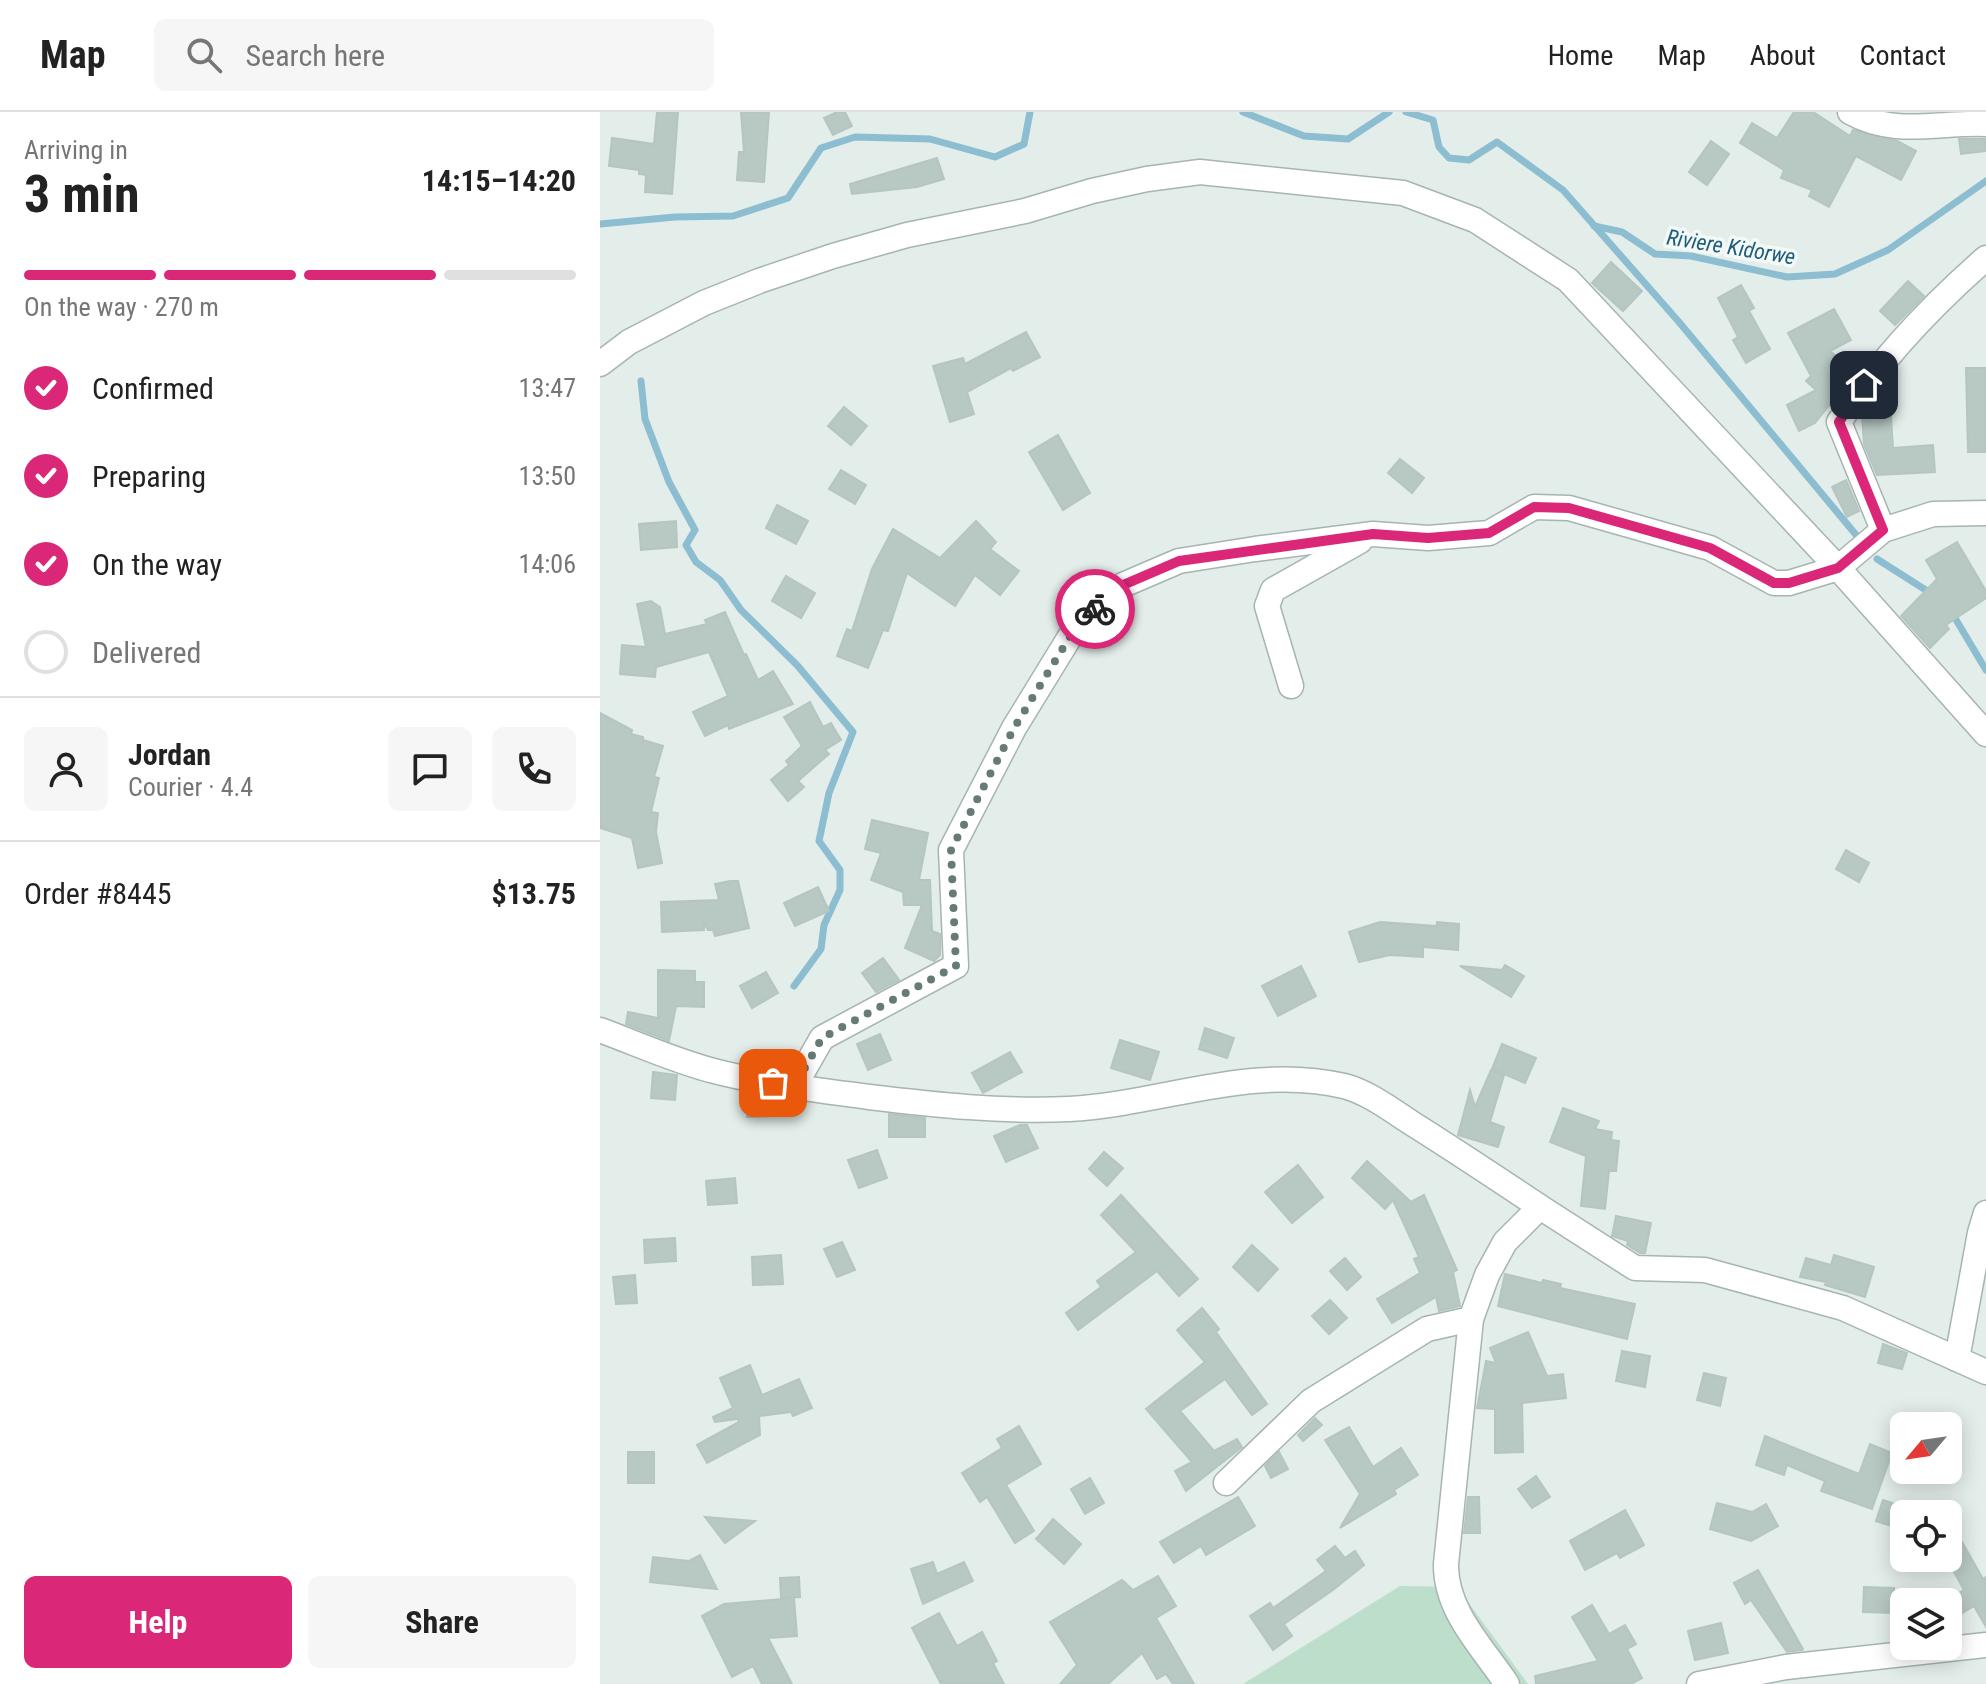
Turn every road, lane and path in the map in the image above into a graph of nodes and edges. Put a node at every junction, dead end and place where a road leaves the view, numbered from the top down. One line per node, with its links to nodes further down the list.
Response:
1 (1850, 112): 2 (street)
2 (1986, 124)
3 (1986, 258): 8 (street)
4 (600, 340): 5 (street)
5 (629, 342): 6 (street); 10 (street)
6 (600, 364)
7 (1986, 513): 8 (street)
8 (1883, 530): 10 (street)
9 (1373, 534): 10 (street); 11 (street); 14 (street)
10 (1838, 568): 12 (street)
11 (1291, 686)
12 (1986, 734)
13 (600, 1030): 14 (street)
14 (794, 1087): 15 (street)
15 (1540, 1207): 17 (street); 18 (street)
16 (1986, 1213): 18 (street)
17 (1471, 1319): 20 (street); 22 (street)
18 (1957, 1359): 19 (street)
19 (1986, 1372)
20 (1226, 1483)
21 (1986, 1645): 23 (street)
22 (1507, 1684)
23 (1699, 1684)

